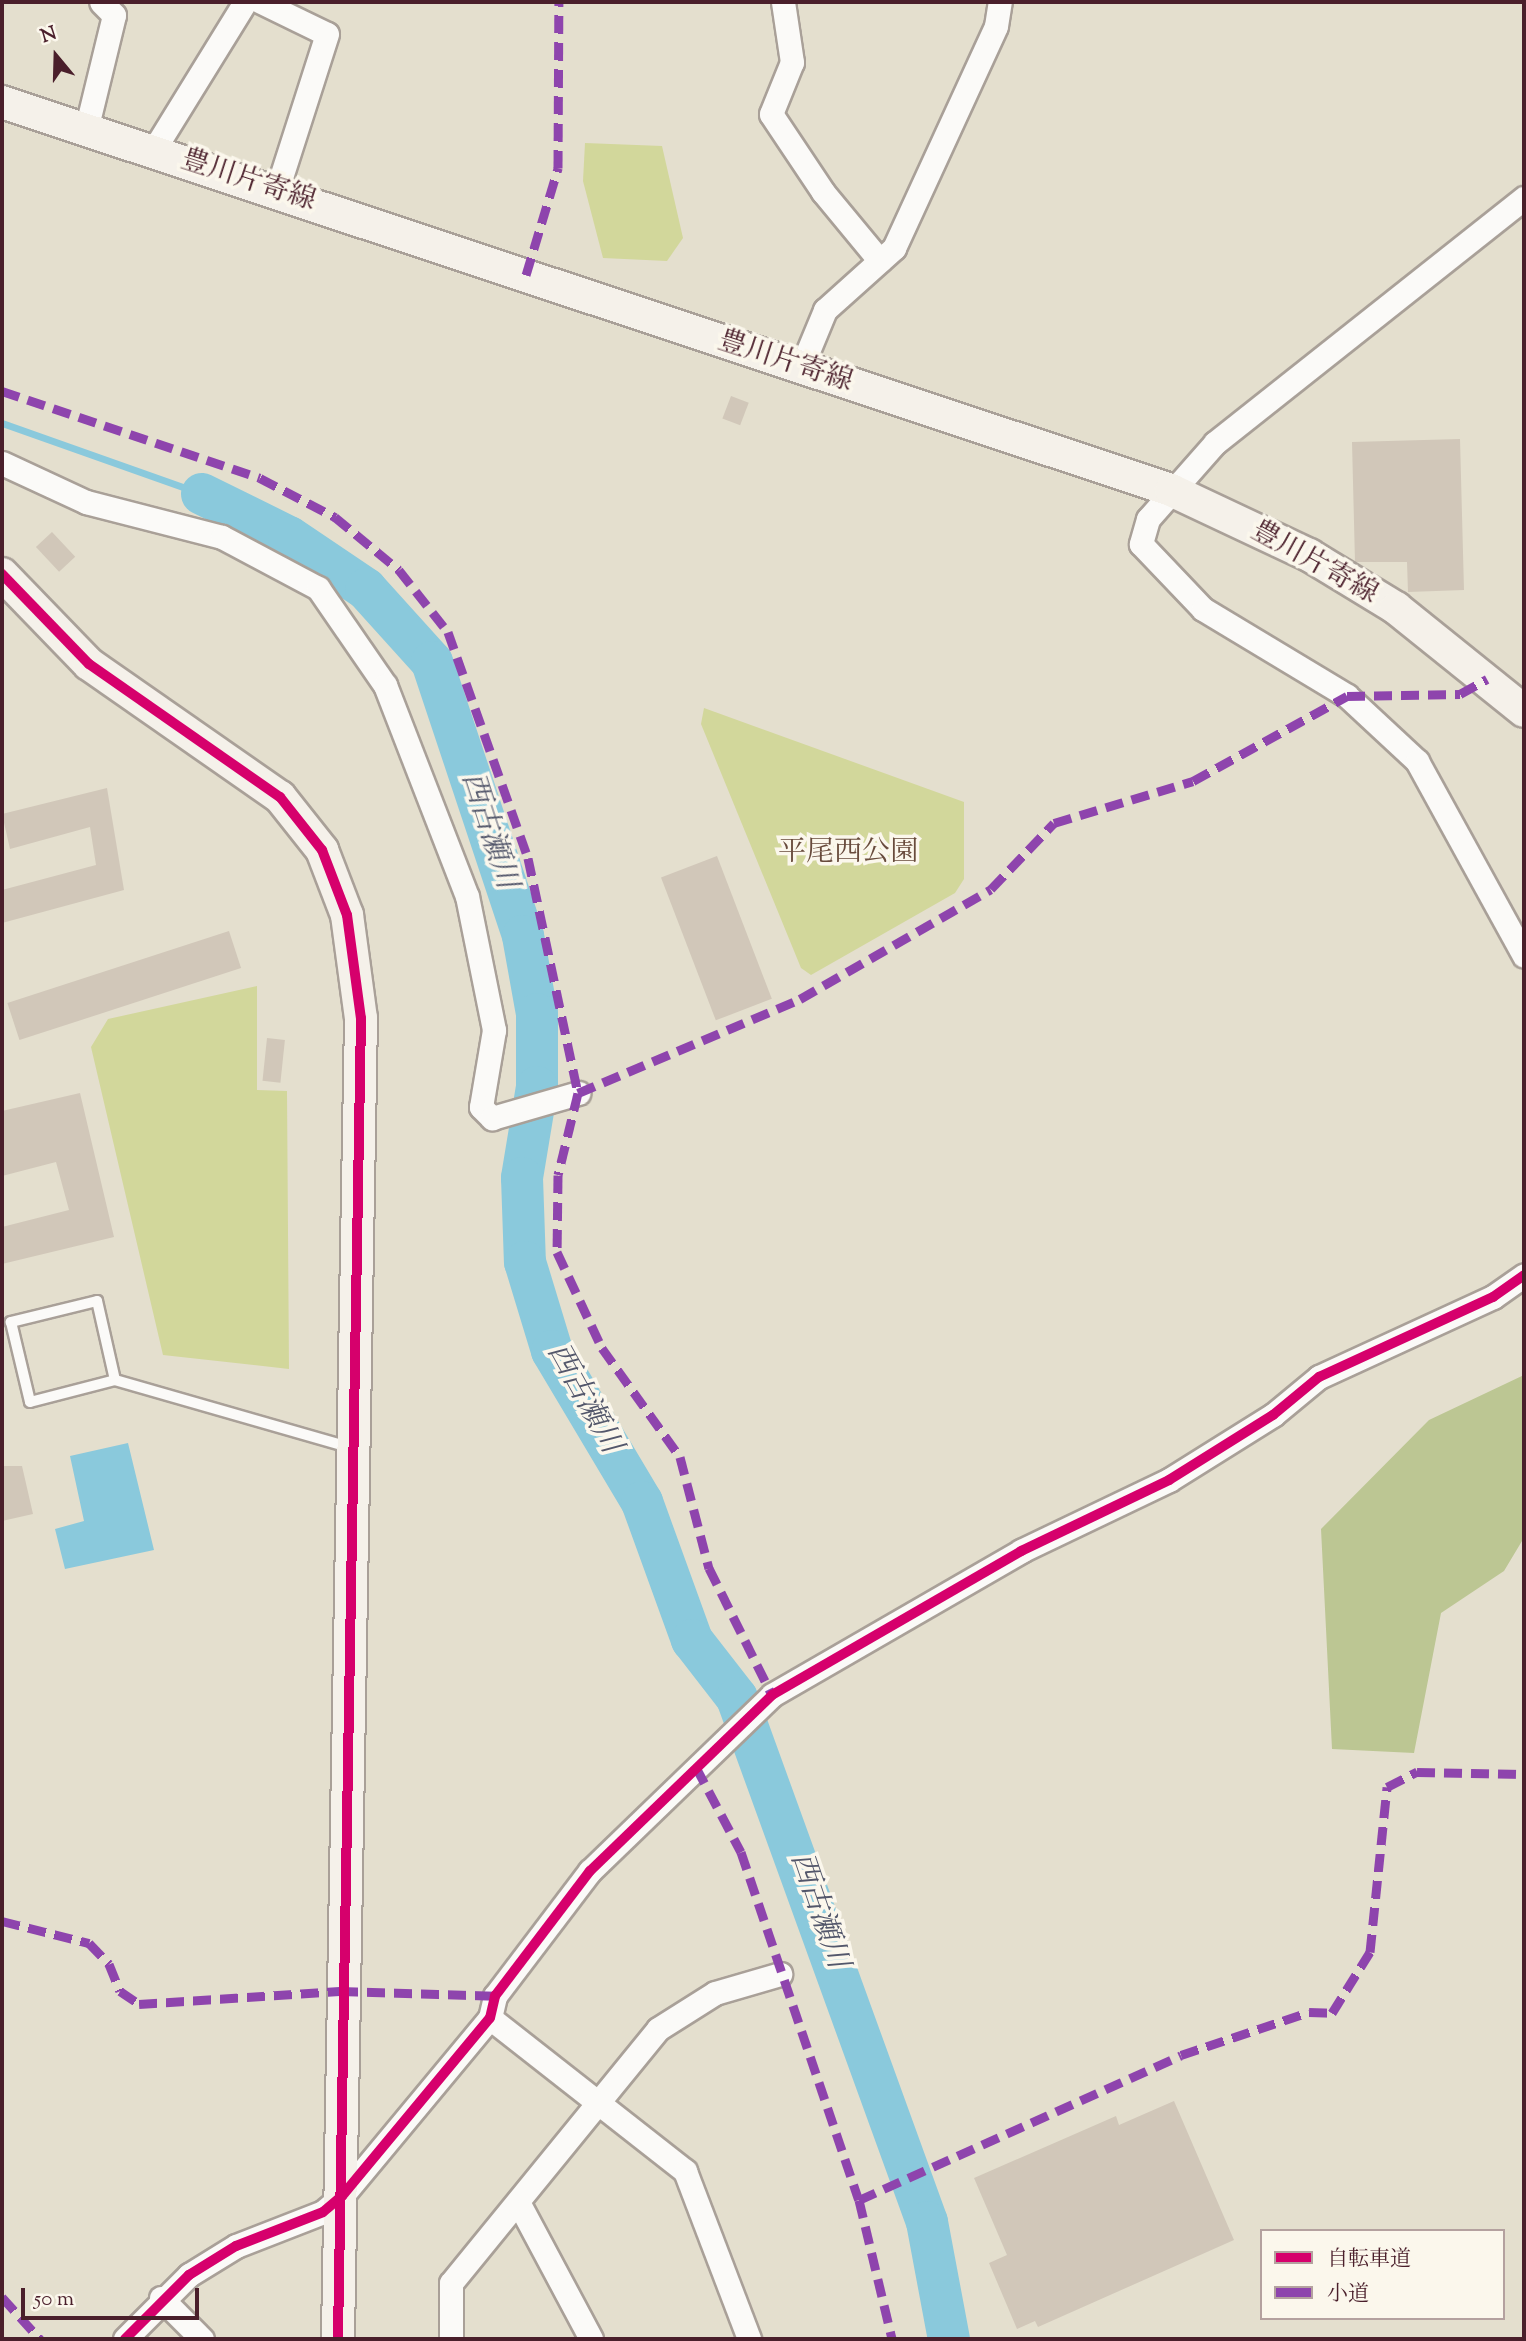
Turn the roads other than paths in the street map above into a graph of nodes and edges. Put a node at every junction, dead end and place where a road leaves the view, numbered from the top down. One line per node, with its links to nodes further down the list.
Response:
1 (101, 2): 7 (street)
2 (245, 2): 8 (street)
3 (261, 2): 9 (street)
4 (783, 2): 11 (street)
5 (1000, 2): 11 (street)
6 (2, 102): 7 (street, 豊川片寄線)
7 (86, 130): 8 (street, 豊川片寄線)
8 (153, 151): 9 (street, 豊川片寄線)
9 (277, 190): 12 (street, 豊川片寄線)
10 (1524, 198): 14 (street)
11 (880, 261): 12 (street)
12 (801, 368): 14 (street, 豊川片寄線)
13 (2, 463): 18 (street)
14 (1171, 490): 16 (street, 豊川片寄線); 17 (street)
15 (2, 574): 21 (street)
16 (1524, 710)
17 (1524, 956)
18 (578, 1093)
19 (1524, 1275): 23 (street)
20 (115, 1380): 20 (lane); 21 (lane)
21 (349, 1447): 25 (street)
22 (780, 1974): 24 (street)
23 (490, 2018): 24 (street); 25 (street)
24 (600, 2103): 26 (street); 33 (street)
25 (342, 2196): 27 (street); 30 (street)
26 (518, 2202): 31 (street); 32 (street)
27 (161, 2298): 28 (street); 29 (street)
28 (125, 2339)
29 (202, 2339)
30 (338, 2339)
31 (451, 2339)
32 (591, 2339)
33 (749, 2339)

